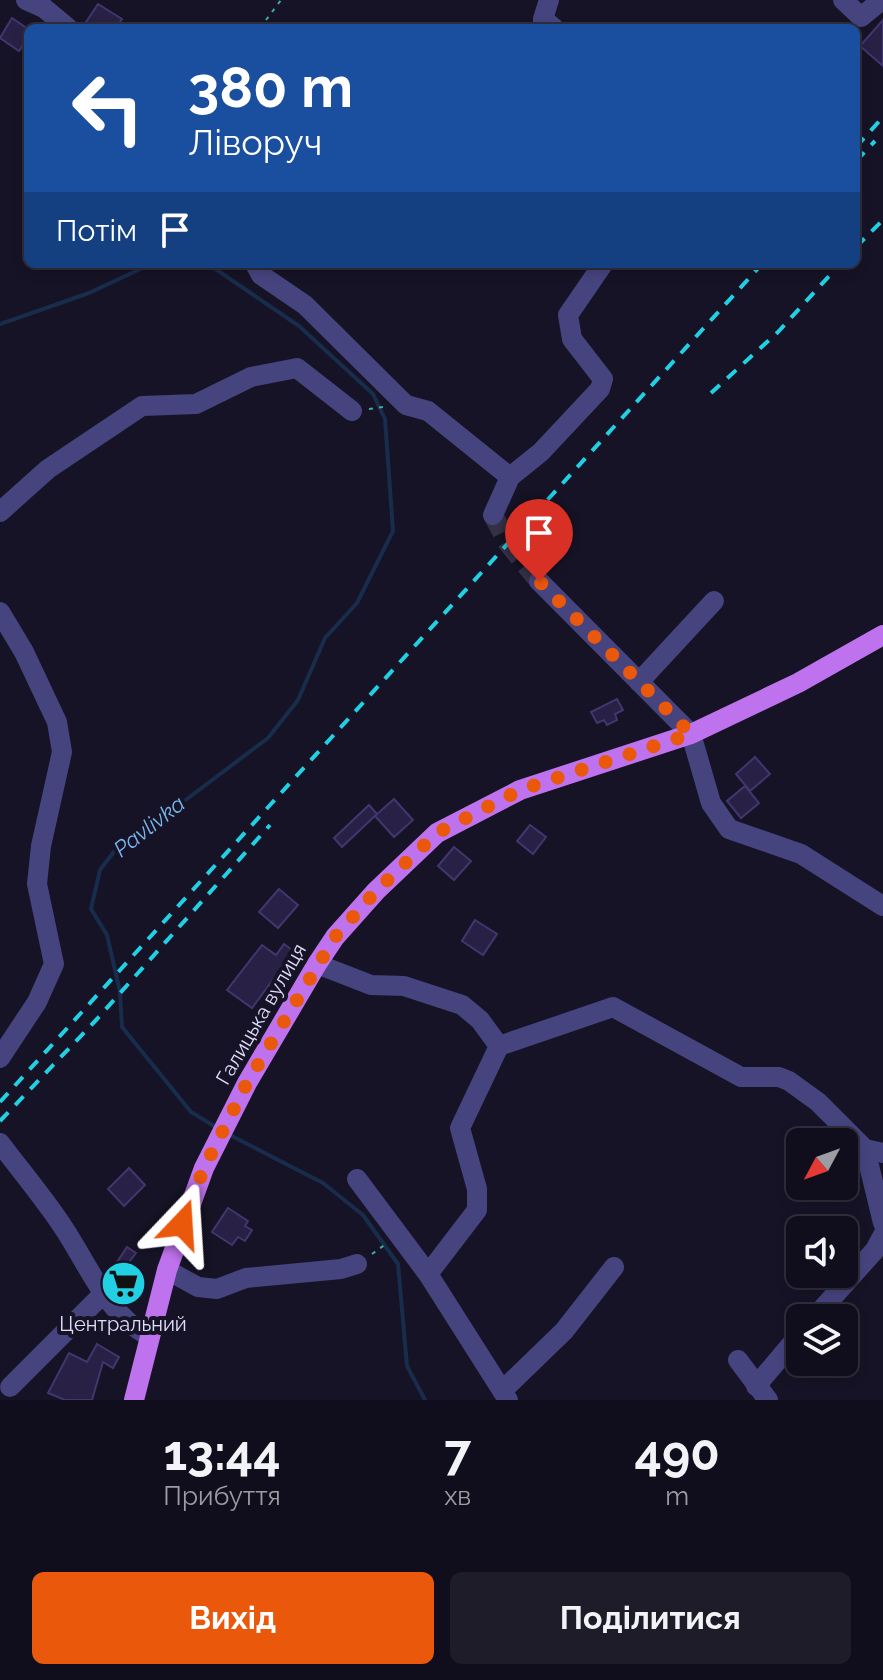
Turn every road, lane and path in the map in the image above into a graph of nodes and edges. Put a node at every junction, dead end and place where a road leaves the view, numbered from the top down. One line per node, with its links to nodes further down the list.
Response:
1 (26, 0): 6 (street)
2 (281, 0): 7 (path)
3 (549, 0): 8 (street)
4 (843, 0): 5 (street)
5 (882, 0)
6 (63, 24)
7 (263, 24)
8 (549, 24)
9 (257, 268): 13 (street)
10 (600, 268): 13 (street)
11 (386, 407): 12 (path)
12 (356, 410): 14 (street)
13 (510, 477): 15 (street)
14 (0, 512)
15 (493, 515)
16 (539, 581): 20 (street)
17 (714, 601): 20 (street)
18 (0, 612): 25 (street)
19 (883, 635): 21 (main road, Галицька вулиця)
20 (639, 682): 21 (street)
21 (691, 734): 22 (street); 23 (main road, Галицька вулиця)
22 (883, 906)
23 (317, 964): 24 (street); 34 (main road, Галицька вулиця)
24 (499, 1046): 27 (street); 35 (street)
25 (0, 1058)
26 (0, 1143): 36 (street)
27 (874, 1151): 29 (street)
28 (357, 1179): 30 (street)
29 (883, 1223)
30 (400, 1234): 32 (path); 35 (street)
31 (883, 1235): 37 (street)
32 (357, 1264): 34 (street)
33 (614, 1267): 43 (street)
34 (167, 1270): 38 (main road, Галицька вулиця)
35 (428, 1274): 43 (street)
36 (103, 1294): 38 (street); 41 (street)
37 (827, 1304)
38 (149, 1336): 44 (main road, Галицька вулиця)
39 (786, 1356): 42 (street)
40 (738, 1360): 42 (street)
41 (10, 1387)
42 (762, 1393)
43 (505, 1395)
44 (134, 1400)

